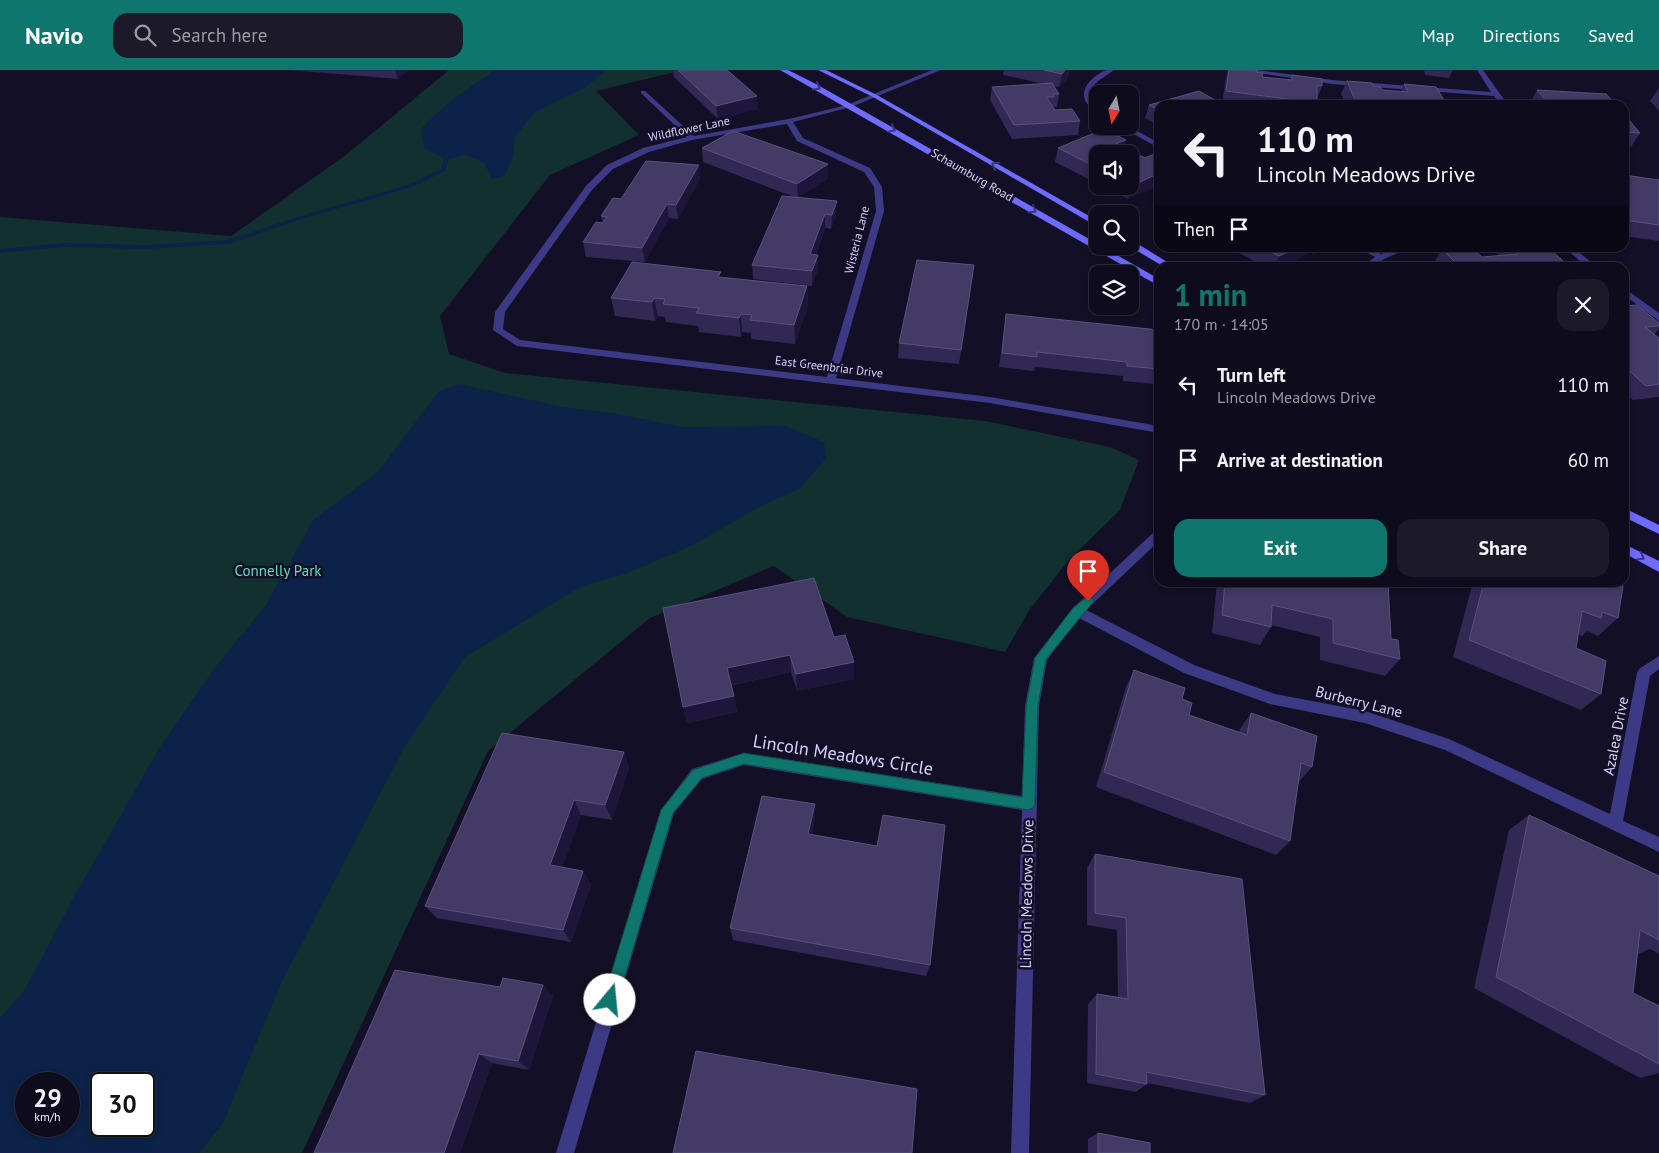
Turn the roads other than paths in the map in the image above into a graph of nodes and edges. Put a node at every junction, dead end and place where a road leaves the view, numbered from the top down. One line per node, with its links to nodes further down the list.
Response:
1 (783, 70): 12 (street, Schaumburg Road, one-way to 12)
2 (821, 70): 9 (street, Schaumburg Road)
3 (938, 70): 9 (street, Wildflower Lane)
4 (1111, 70): 10 (street)
5 (1241, 70): 8 (street)
6 (1480, 70): 8 (street)
7 (643, 92): 15 (street)
8 (1496, 94): 11 (street)
9 (875, 96): 12 (street, Wildflower Lane); 17 (street, Schaumburg Road, one-way to 9)
10 (1089, 100)
11 (1500, 100)
12 (849, 106): 13 (street, Wildflower Lane); 26 (street, Schaumburg Road, one-way to 26)
13 (790, 121): 15 (street, Wildflower Lane); 30 (street, Wisteria Lane)
14 (1139, 135): 16 (street)
15 (692, 138): 29 (street, Wildflower Lane)
16 (1154, 143)
17 (1089, 220)
18 (1139, 249): 23 (street)
19 (1370, 252): 22 (street)
20 (1394, 252): 22 (street)
21 (1574, 252): 25 (street)
22 (1381, 257): 24 (street)
23 (1162, 262)
24 (1373, 262)
25 (1586, 262)
26 (1154, 280)
27 (1629, 295): 28 (street)
28 (1659, 318)
29 (498, 330): 30 (street, East Greenbriar Drive)
30 (831, 380): 31 (street, East Greenbriar Drive)
31 (1154, 429)
32 (1629, 515): 33 (street)
33 (1659, 530)
34 (1154, 539): 37 (street, Lincoln Meadows Drive)
35 (1629, 551): 36 (street, one-way to 36)
36 (1659, 567)
37 (1077, 611): 39 (street, Lincoln Meadows Drive); 40 (street, Burberry Lane)
38 (1659, 661): 40 (street, Azalea Drive)
39 (1028, 804): 42 (street, Lincoln Meadows Circle); 43 (street, Lincoln Meadows Drive)
40 (1615, 825): 41 (street, Burberry Lane)
41 (1659, 845)
42 (565, 1153)
43 (1020, 1153)

